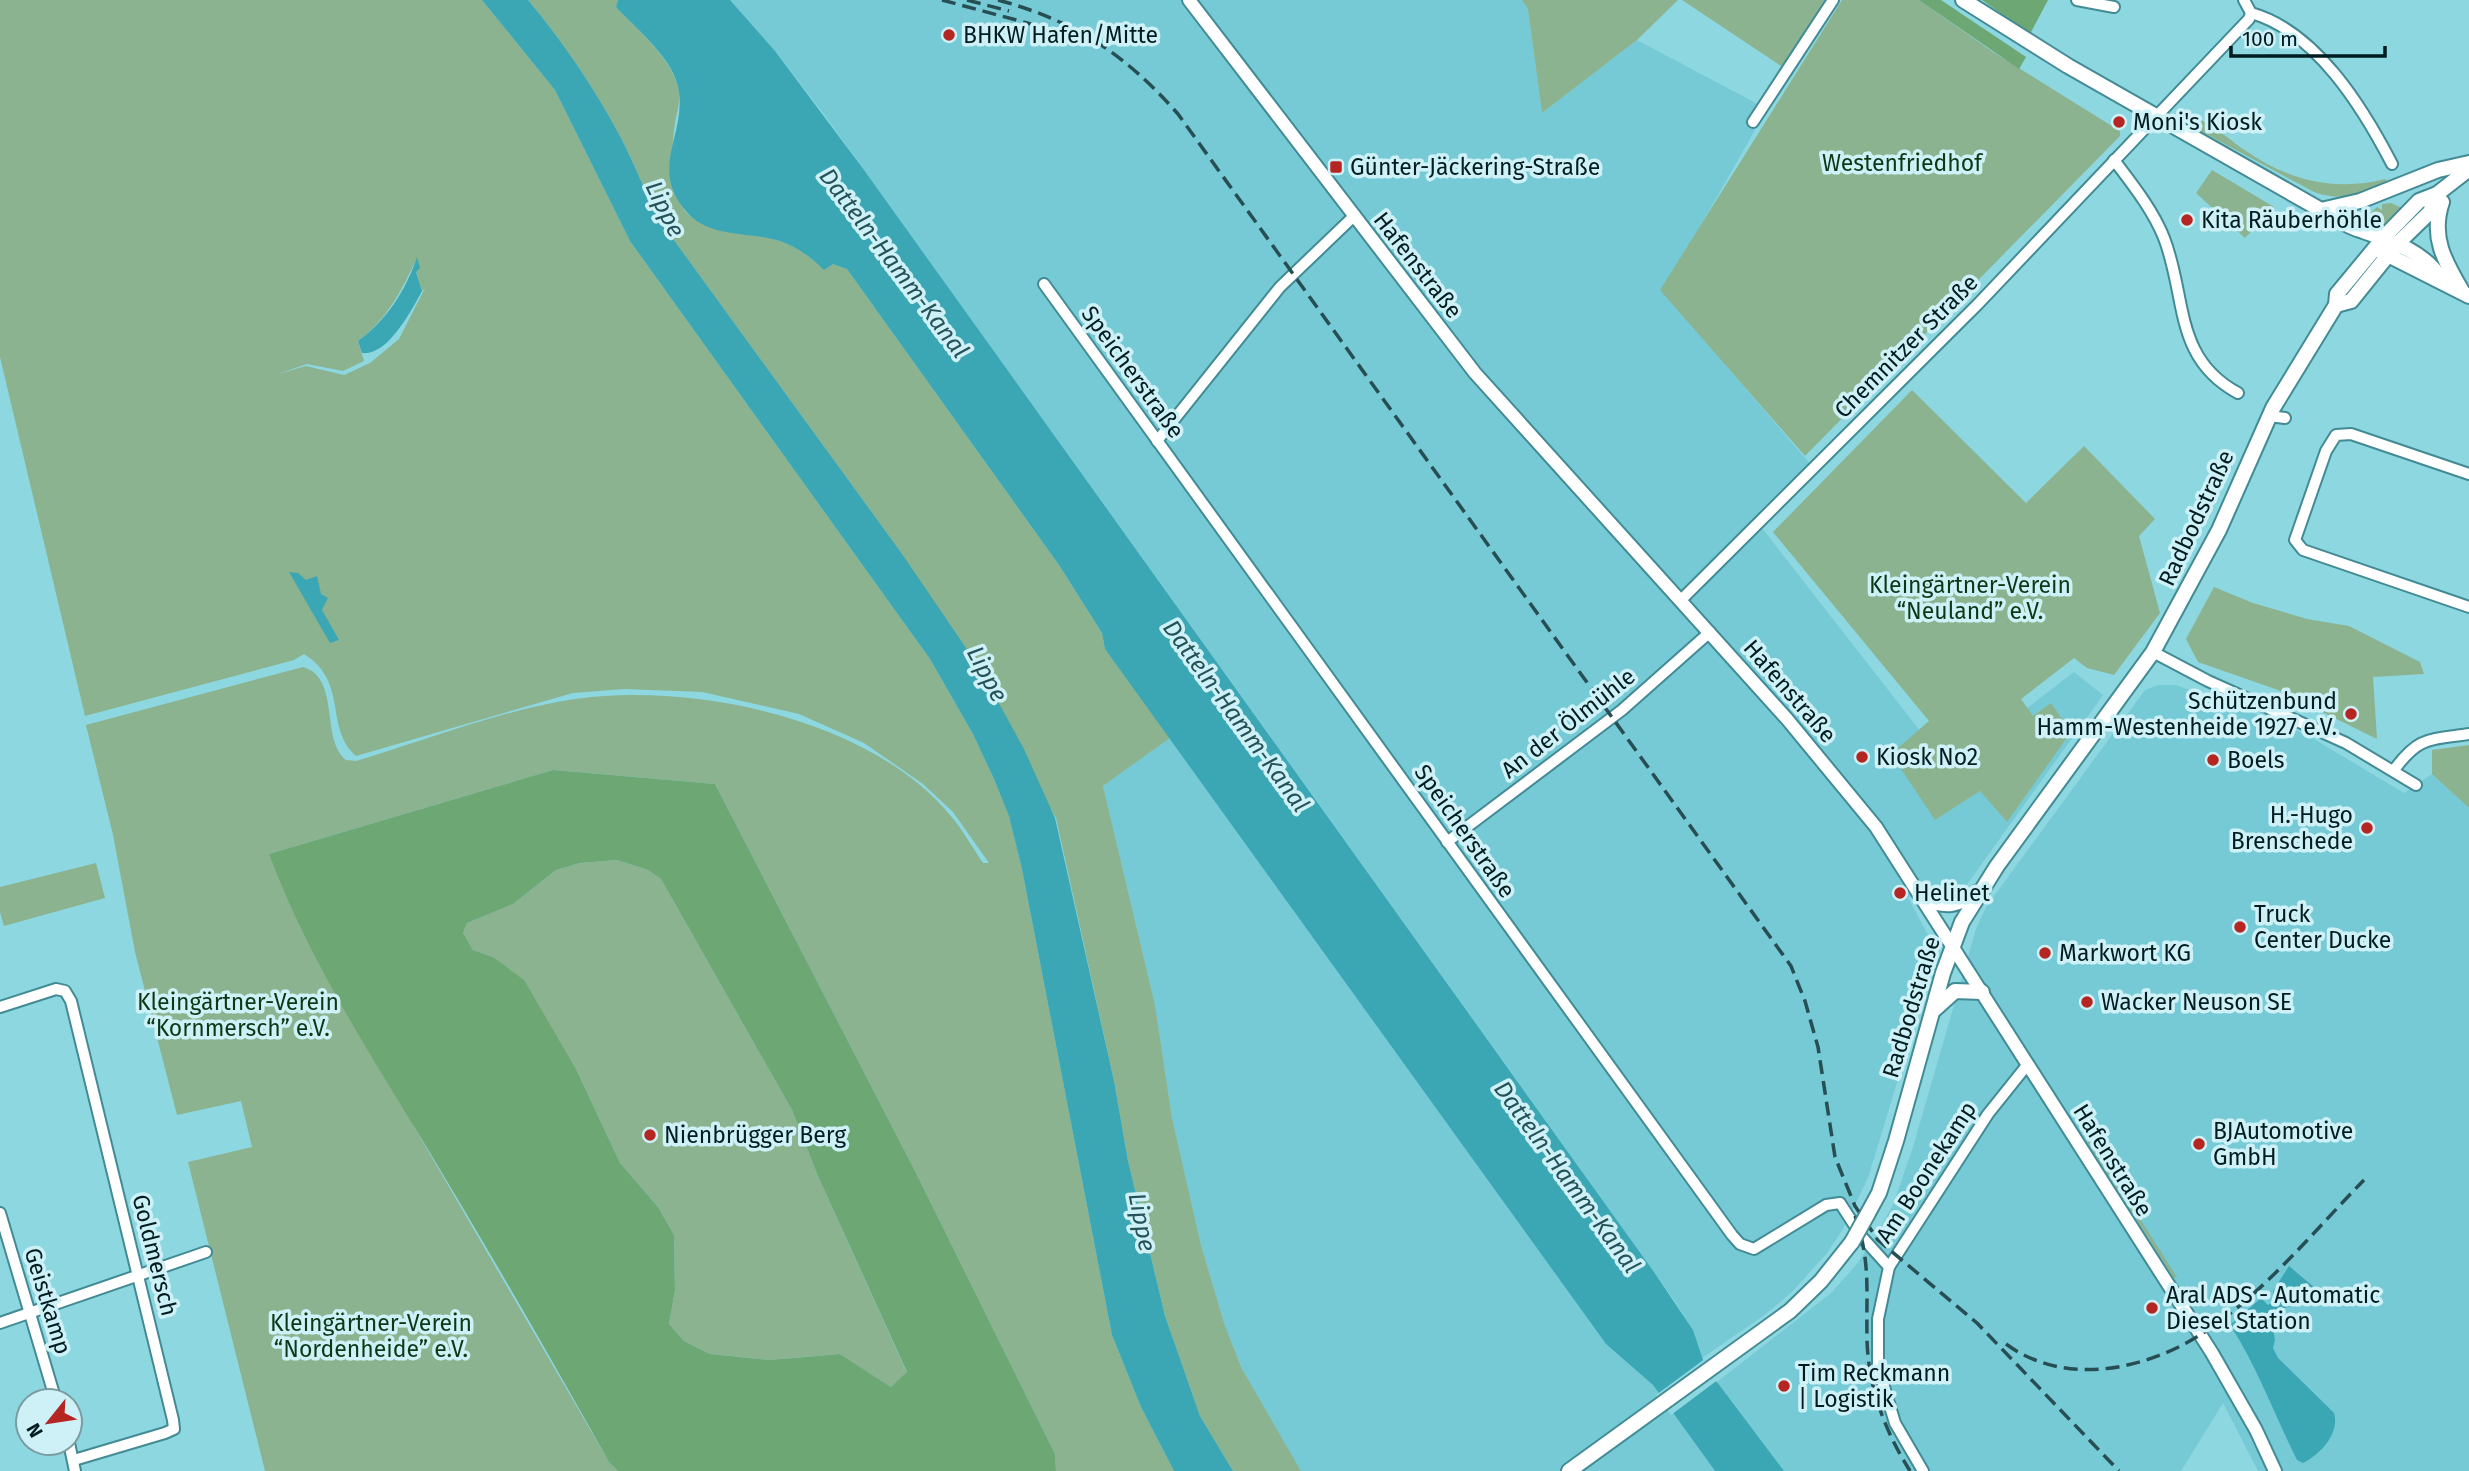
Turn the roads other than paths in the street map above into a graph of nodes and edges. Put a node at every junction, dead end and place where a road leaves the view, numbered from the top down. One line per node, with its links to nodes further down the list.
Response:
1 (1189, 0): 15 (street, Hafenstraße)
2 (1833, 0): 9 (street)
3 (1963, 0): 8 (main road)
4 (2077, 0): 6 (street)
5 (2244, 0): 7 (street)
6 (2114, 8)
7 (2251, 13): 8 (street, Chemnitzer Straße); 11 (street)
8 (2155, 116): 10 (street, Chemnitzer Straße); 14 (main road)
9 (1753, 122)
10 (2115, 160): 23 (street); 28 (street, Chemnitzer Straße)
11 (2392, 164)
12 (2469, 166): 13 (main road, Radbodstraße); 14 (main road, Radbodstraße)
13 (2442, 190): 17 (main road, Radbodstraße); 18 (main road, Radbodstraße); 22 (main road)
14 (2321, 210): 16 (main road)
15 (1354, 216): 26 (street); 28 (street, Hafenstraße)
16 (2358, 230): 17 (main road); 19 (main road)
17 (2385, 236): 18 (main road); 19 (main road, Radbodstraße)
18 (2398, 244): 19 (main road, Radbodstraße); 20 (main road)
19 (2381, 252): 20 (main road); 24 (main road, Radbodstraße)
20 (2442, 281): 22 (main road)
21 (1044, 284): 26 (street, Speicherstraße)
22 (2466, 294)
23 (2238, 393)
24 (2269, 416): 25 (street); 31 (main road, Radbodstraße)
25 (2285, 418)
26 (1157, 441): 35 (street, Speicherstraße)
27 (2469, 474): 29 (street)
28 (1681, 600): 30 (street, Hafenstraße)
29 (2469, 607)
30 (1710, 632): 35 (street, An der Ölmühle); 37 (street, Hafenstraße)
31 (2153, 652): 33 (street); 36 (main road, Radbodstraße)
32 (2469, 734): 33 (street)
33 (2394, 771): 34 (street)
34 (2416, 785)
35 (1447, 842): 45 (street, Speicherstraße)
36 (1982, 890): 37 (main road); 38 (main road, Radbodstraße)
37 (1923, 898): 38 (street, Hafenstraße)
38 (1952, 943): 39 (street, Hafenstraße); 41 (main road, Radbodstraße)
39 (1982, 992): 41 (main road); 42 (street, Hafenstraße)
40 (0, 1007): 46 (street, Goldmersch)
41 (1932, 1012): 51 (main road, Radbodstraße, bridge)
42 (2028, 1064): 45 (street, Am Boonekamp); 53 (street, Hafenstraße)
43 (0, 1213): 47 (street, Geistkamp)
44 (206, 1252): 46 (street)
45 (1889, 1267): 52 (street, Am Boonekamp)
46 (139, 1275): 47 (street); 50 (street, Goldmersch)
47 (30, 1313): 48 (street); 49 (street, Geistkamp)
48 (0, 1324)
49 (52, 1387)
50 (74, 1466)
51 (1569, 1471)
52 (1923, 1471)
53 (2275, 1471)

